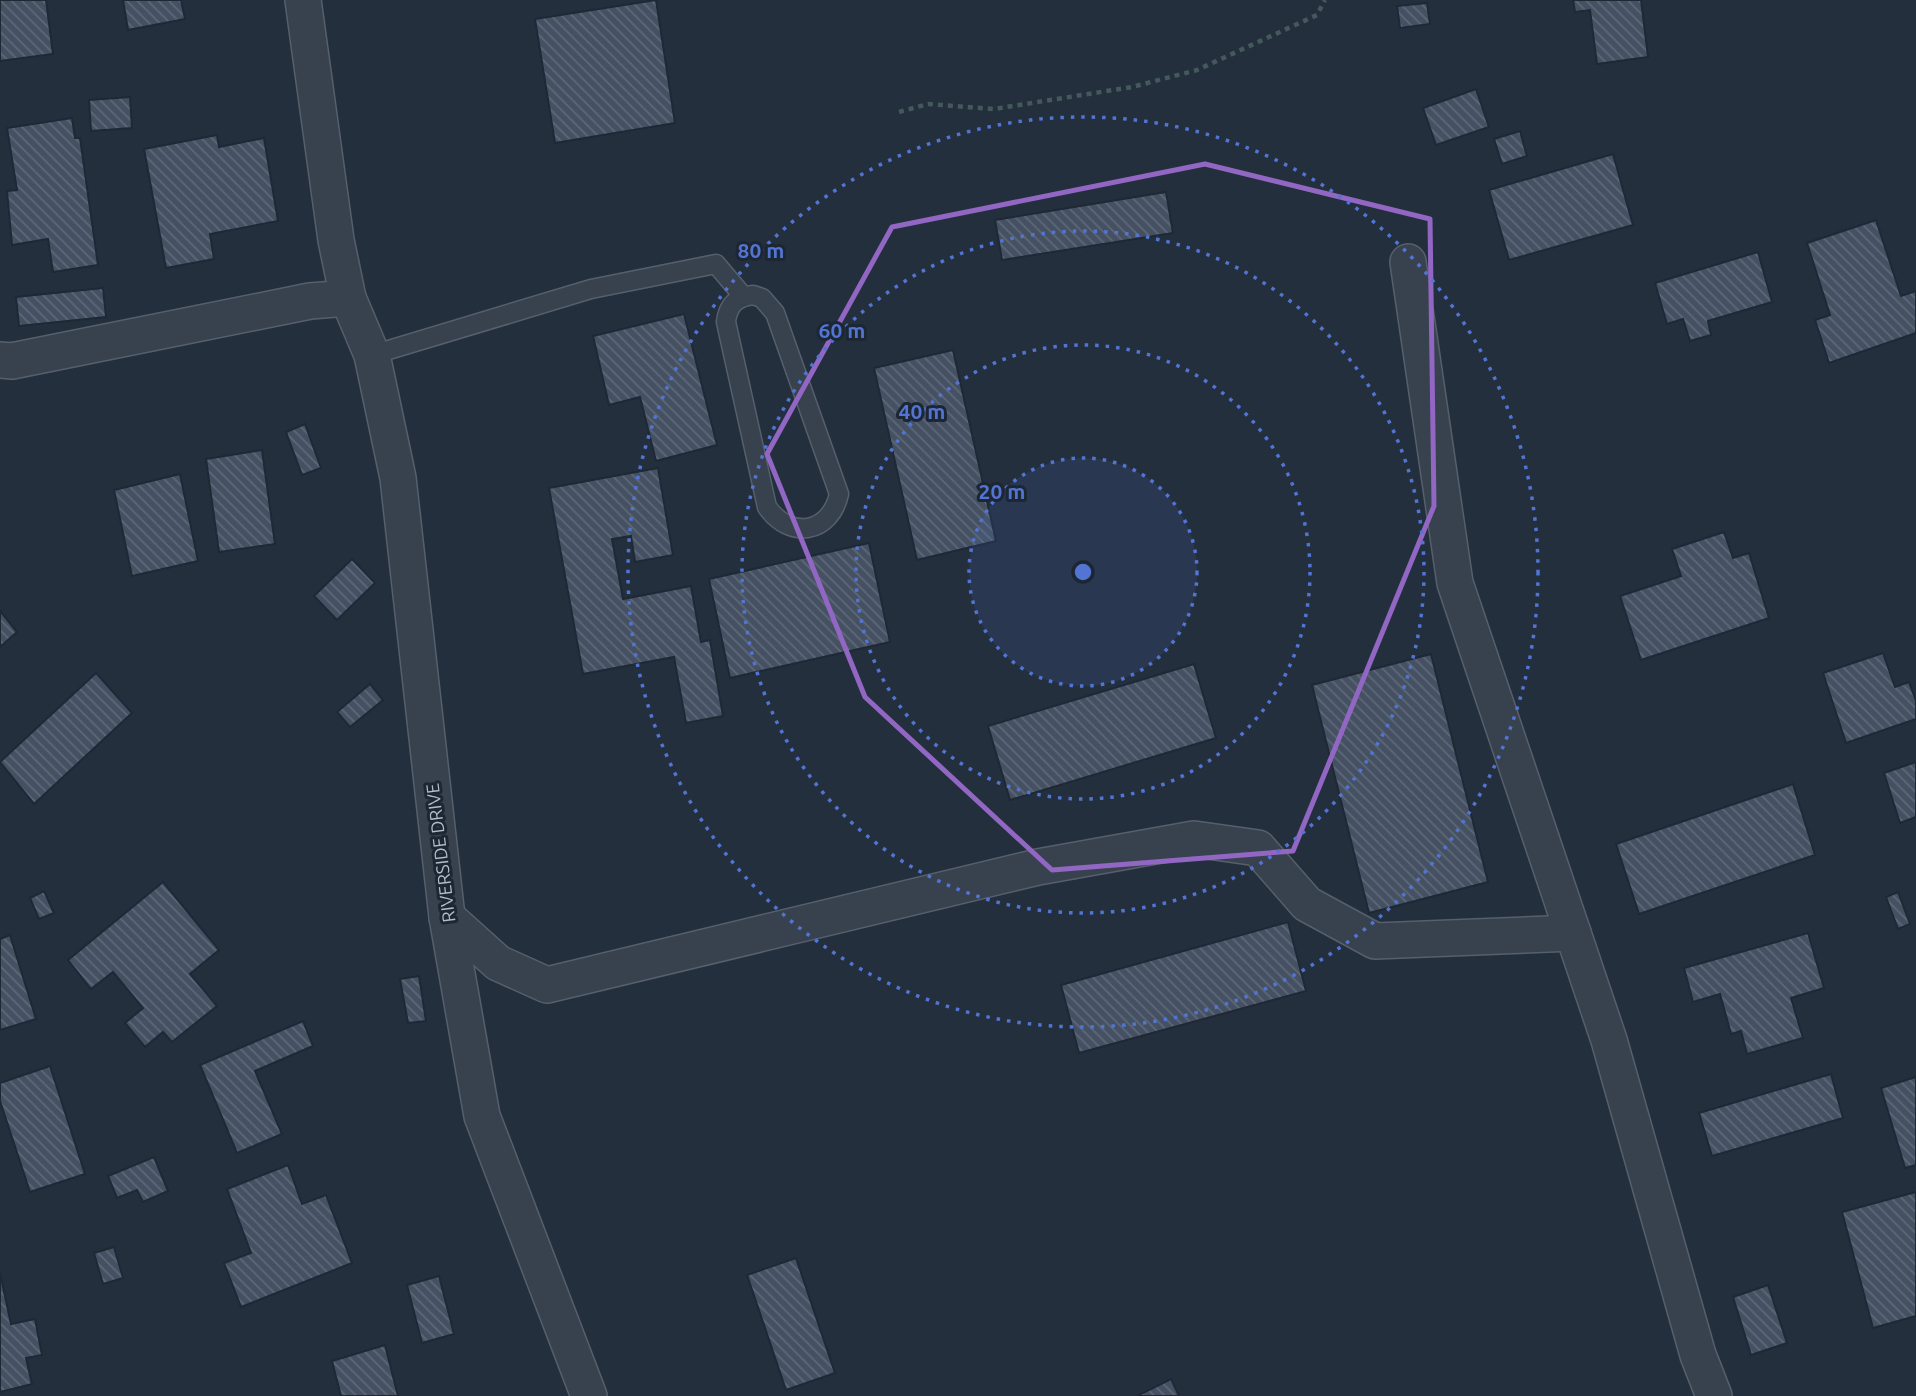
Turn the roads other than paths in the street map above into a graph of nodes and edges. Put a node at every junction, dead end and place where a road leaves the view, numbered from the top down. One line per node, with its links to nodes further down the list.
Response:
1 (303, 0): 4 (street, RIVERSIDE DRIVE)
2 (1408, 262): 8 (street)
3 (743, 296): 3 (lane); 5 (lane)
4 (348, 298): 5 (street, RIVERSIDE DRIVE); 6 (street)
5 (372, 355): 7 (street, RIVERSIDE DRIVE)
6 (6, 361)
7 (447, 917): 8 (street); 9 (street, RIVERSIDE DRIVE)
8 (1573, 933): 10 (street)
9 (589, 1396)
10 (1714, 1396)

